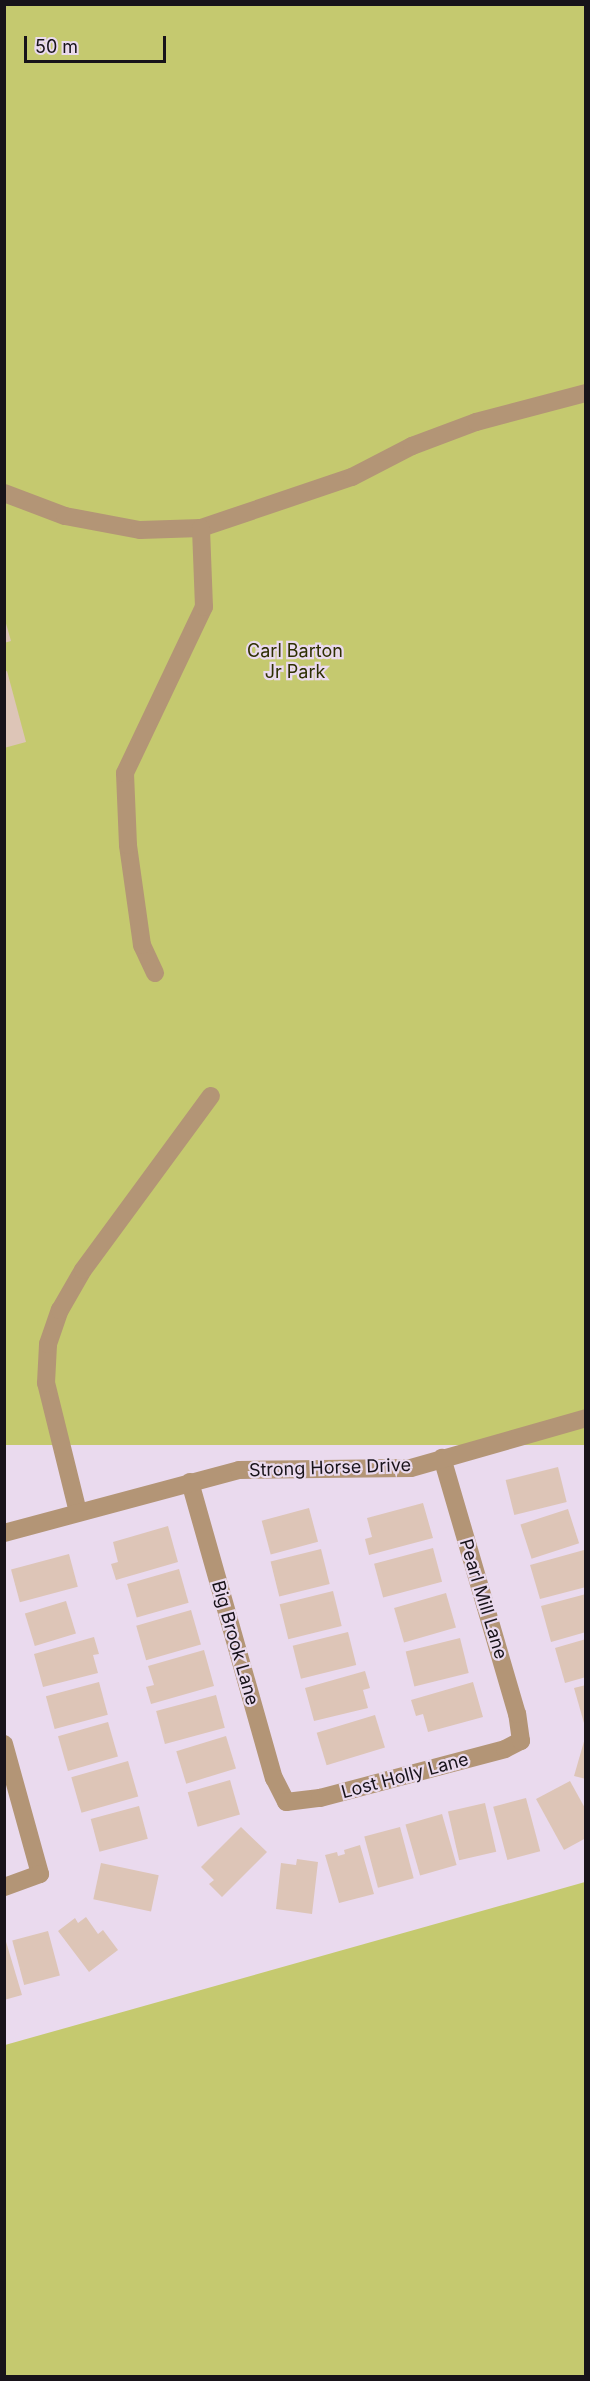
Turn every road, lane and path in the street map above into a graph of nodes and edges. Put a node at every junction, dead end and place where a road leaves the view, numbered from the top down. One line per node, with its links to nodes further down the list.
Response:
1 (585, 393): 3 (street)
2 (4, 493): 3 (street)
3 (201, 528): 4 (street)
4 (155, 973)
5 (211, 1096): 9 (street)
6 (585, 1418): 7 (street, Strong Horse Drive)
7 (442, 1458): 8 (street, Strong Horse Drive); 11 (street, Pearl Mill Lane)
8 (190, 1482): 9 (street, Strong Horse Drive); 13 (street, Big Brook Lane)
9 (78, 1512): 10 (street, Strong Horse Drive)
10 (4, 1533)
11 (521, 1741): 13 (street, Lost Holly Lane)
12 (4, 1744): 14 (street)
13 (286, 1802)
14 (4, 1887)

